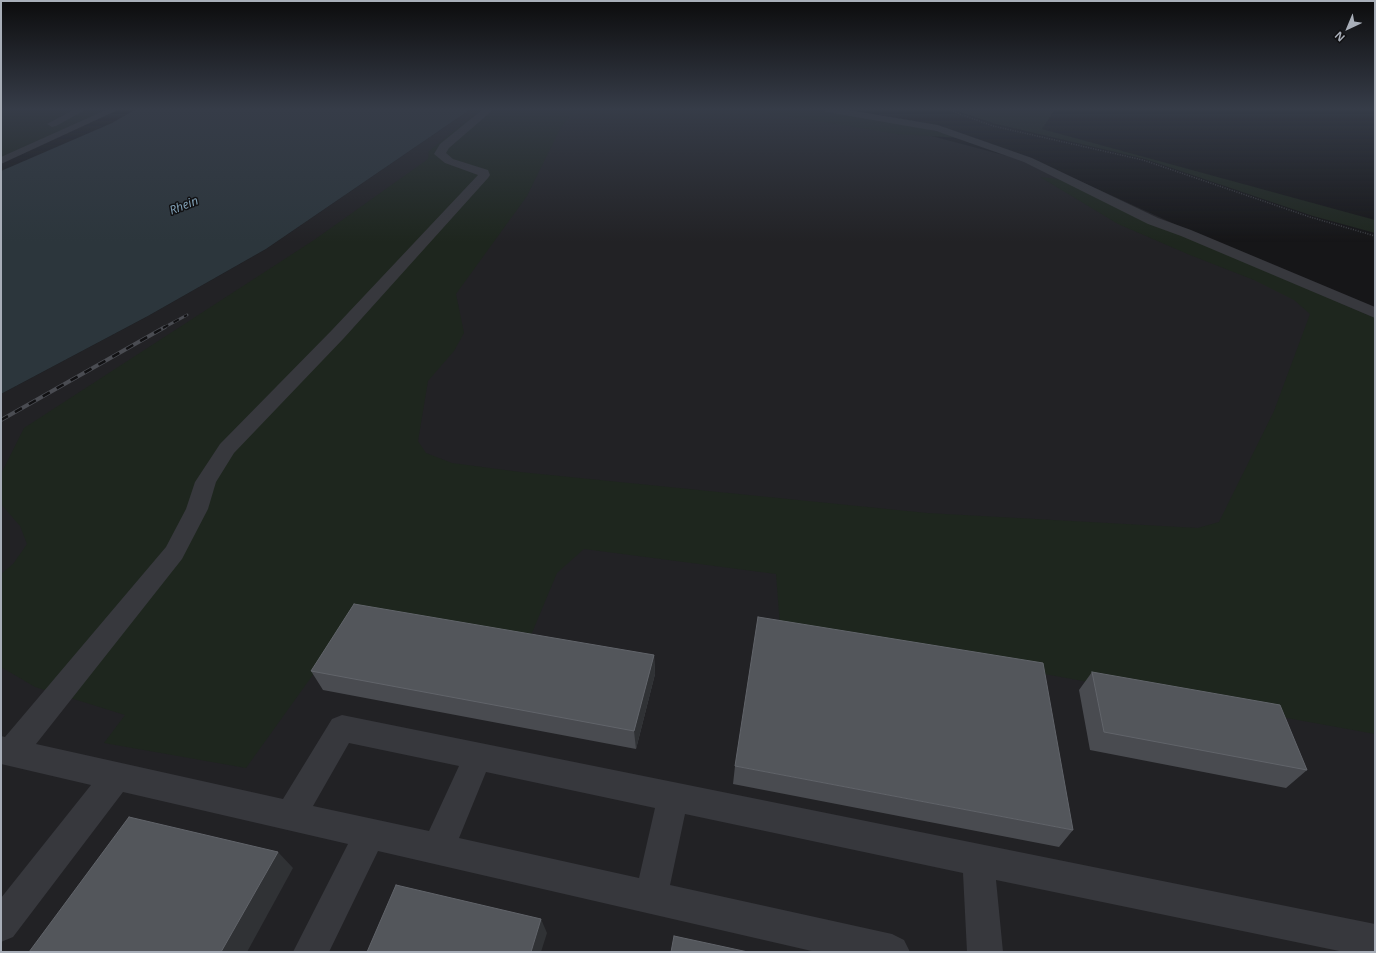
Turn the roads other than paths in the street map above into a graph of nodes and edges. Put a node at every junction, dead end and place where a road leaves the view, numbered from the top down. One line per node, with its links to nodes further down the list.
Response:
1 (15, 153): 4 (lane)
2 (440, 153): 6 (lane)
3 (1010, 153): 5 (lane)
4 (3, 159)
5 (1375, 313)
6 (6, 751): 8 (lane)
7 (478, 756): 9 (lane); 10 (lane); 12 (lane)
8 (117, 776): 10 (lane); 15 (lane)
9 (673, 796): 13 (lane); 14 (lane)
10 (291, 816): 11 (lane)
11 (370, 834): 12 (lane); 17 (lane)
12 (438, 849): 14 (lane)
13 (978, 860): 16 (lane); 19 (lane)
14 (651, 897): 18 (lane)
15 (1, 925)
16 (1375, 941)
17 (311, 952)
18 (892, 952)
19 (985, 952)

